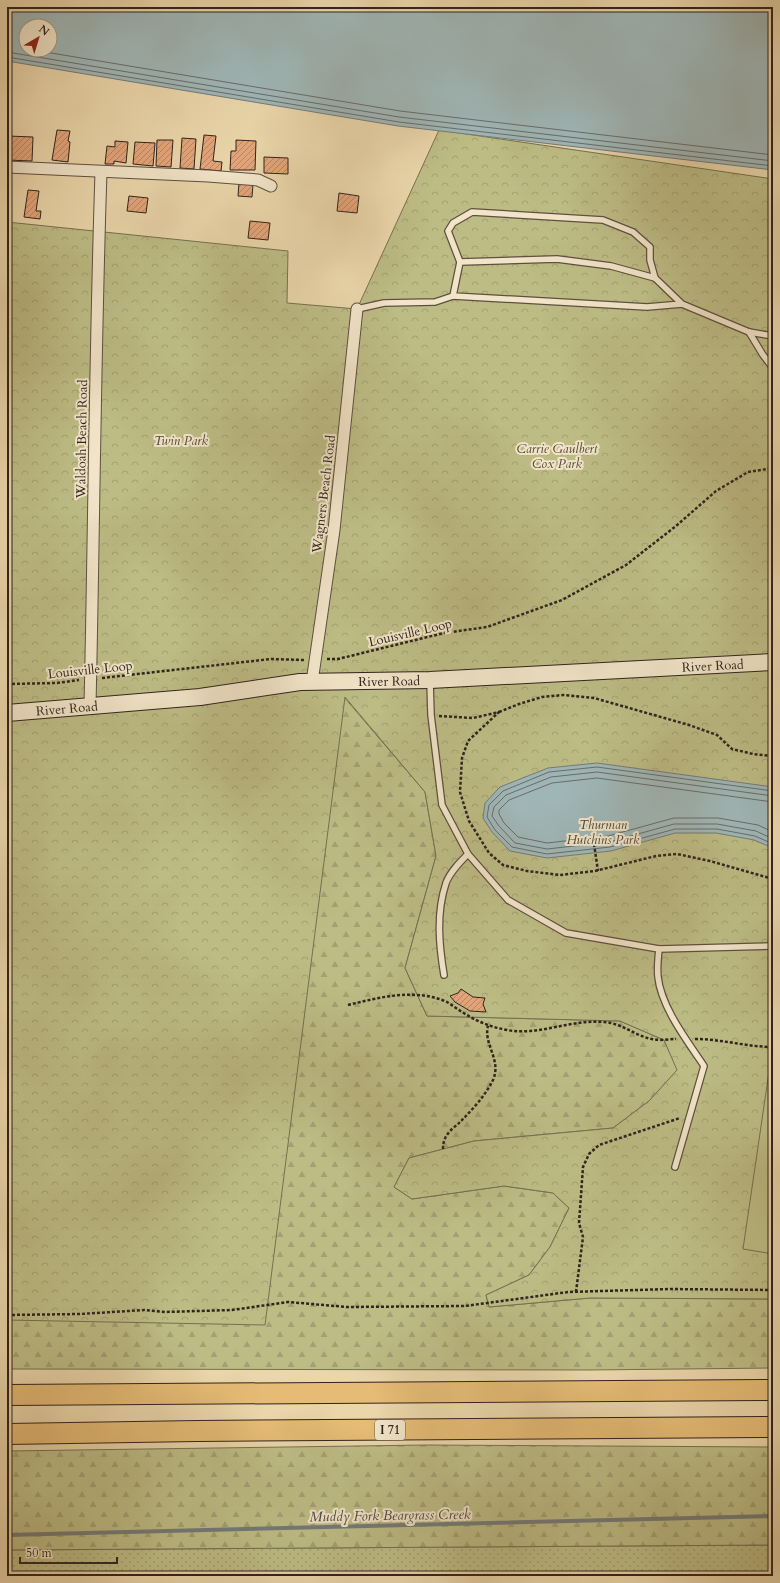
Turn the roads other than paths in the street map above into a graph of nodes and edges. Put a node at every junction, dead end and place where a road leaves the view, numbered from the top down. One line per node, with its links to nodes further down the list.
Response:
1 (7, 167): 2 (street)
2 (101, 172): 3 (street); 15 (street, Waldoah Beach Road)
3 (271, 186)
4 (460, 262): 5 (lane); 5 (lane); 6 (lane)
5 (655, 278): 7 (lane)
6 (453, 296): 7 (lane); 8 (lane)
7 (682, 304): 9 (lane)
8 (357, 309): 14 (street, Wagners Beach Road)
9 (749, 332): 10 (lane); 11 (lane)
10 (773, 336)
11 (773, 368)
12 (773, 662): 13 (street, River Road)
13 (430, 680): 14 (street, River Road); 17 (lane)
14 (312, 682): 15 (street, River Road)
15 (90, 706): 16 (street, River Road)
16 (7, 713)
17 (468, 854): 19 (lane); 20 (lane)
18 (773, 946): 19 (lane)
19 (659, 949): 21 (lane)
20 (444, 975)
21 (675, 1167)
22 (773, 1390): 23 (highway)
23 (7, 1395)
24 (773, 1427): 25 (highway, I 71)
25 (7, 1434)

